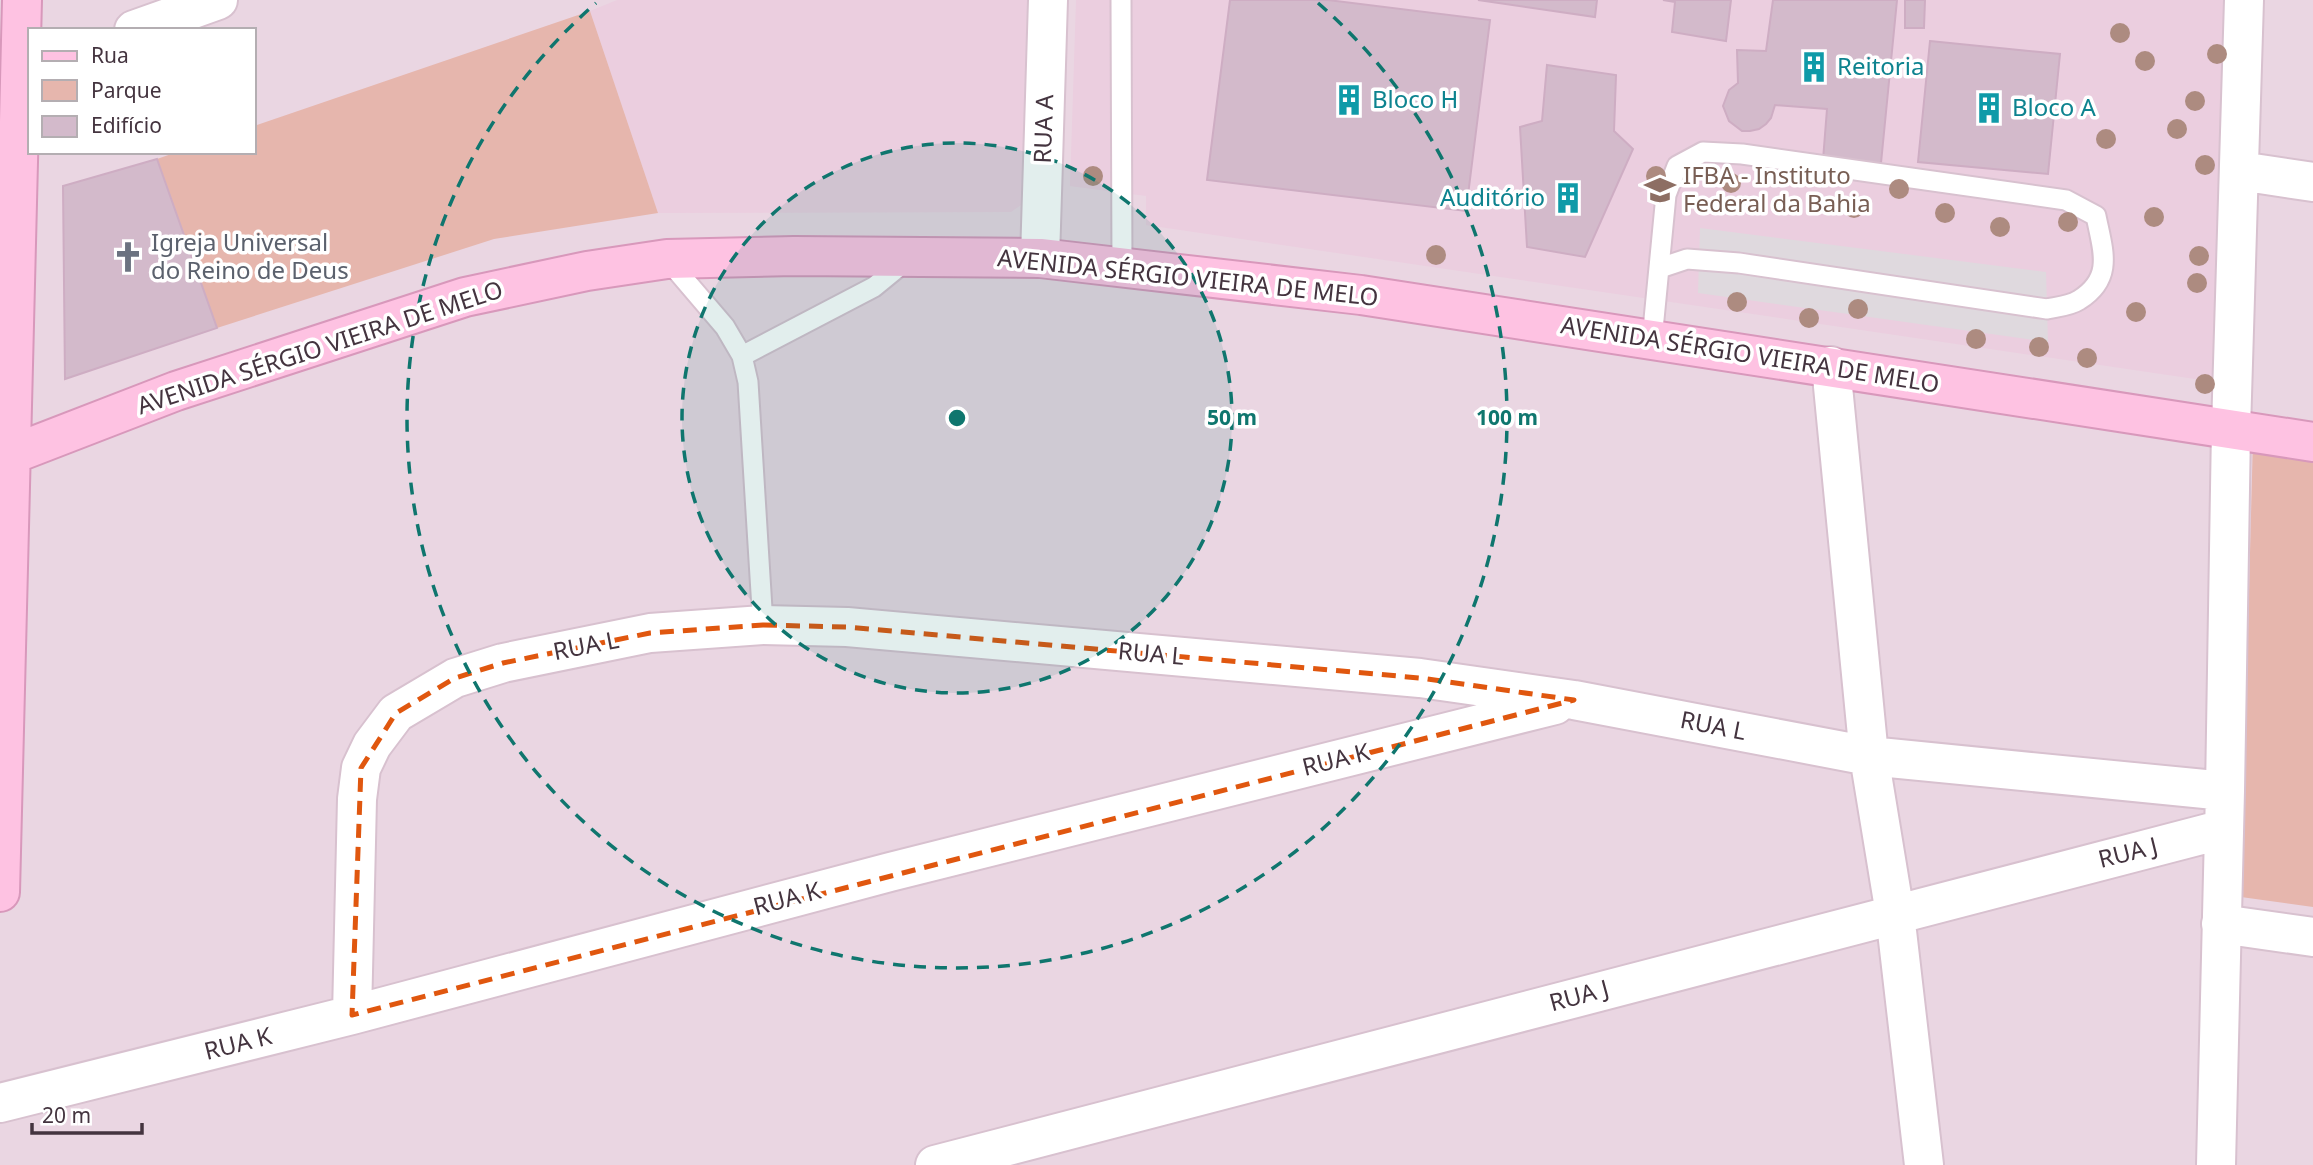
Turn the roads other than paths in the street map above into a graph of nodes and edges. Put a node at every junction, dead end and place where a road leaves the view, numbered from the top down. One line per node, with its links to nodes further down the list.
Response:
1 (22, 0): 7 (street)
2 (218, 0): 6 (street)
3 (1048, 0): 13 (street, RUA A)
4 (1121, 0): 15 (lane)
5 (2244, 0): 9 (street)
6 (140, 28)
7 (25, 68): 8 (street)
8 (9, 155): 11 (street)
9 (2240, 171): 10 (street); 20 (street)
10 (2313, 182)
11 (8, 254): 22 (street)
12 (910, 257): 13 (street, AVENIDA SÉRGIO VIEIRA DE MELO); 14 (street, AVENIDA SÉRGIO VIEIRA DE MELO); 18 (lane)
13 (1040, 258): 15 (street, AVENIDA SÉRGIO VIEIRA DE MELO)
14 (667, 260): 18 (lane); 22 (street, AVENIDA SÉRGIO VIEIRA DE MELO)
15 (1122, 267): 17 (street, AVENIDA SÉRGIO VIEIRA DE MELO)
16 (1660, 268): 16 (lane); 17 (lane)
17 (1652, 340): 19 (street, AVENIDA SÉRGIO VIEIRA DE MELO)
18 (742, 356): 24 (lane)
19 (1831, 366): 20 (street, AVENIDA SÉRGIO VIEIRA DE MELO); 26 (street)
20 (2231, 429): 21 (street, AVENIDA SÉRGIO VIEIRA DE MELO); 27 (street)
21 (2313, 442)
22 (6, 457): 23 (street)
23 (4, 616): 29 (street)
24 (763, 625): 25 (street, RUA L); 33 (street, RUA L)
25 (1574, 700): 26 (street, RUA L); 33 (street, RUA K)
26 (1869, 756): 27 (street, RUA L); 30 (street)
27 (2225, 791): 28 (street)
28 (2224, 829): 30 (street, RUA J); 31 (street)
29 (0, 892)
30 (1895, 914): 35 (street, RUA J); 36 (street)
31 (2221, 923): 32 (street); 37 (street)
32 (2313, 937)
33 (352, 1015): 34 (street, RUA K)
34 (0, 1103)
35 (935, 1165)
36 (1924, 1165)
37 (2216, 1165)

